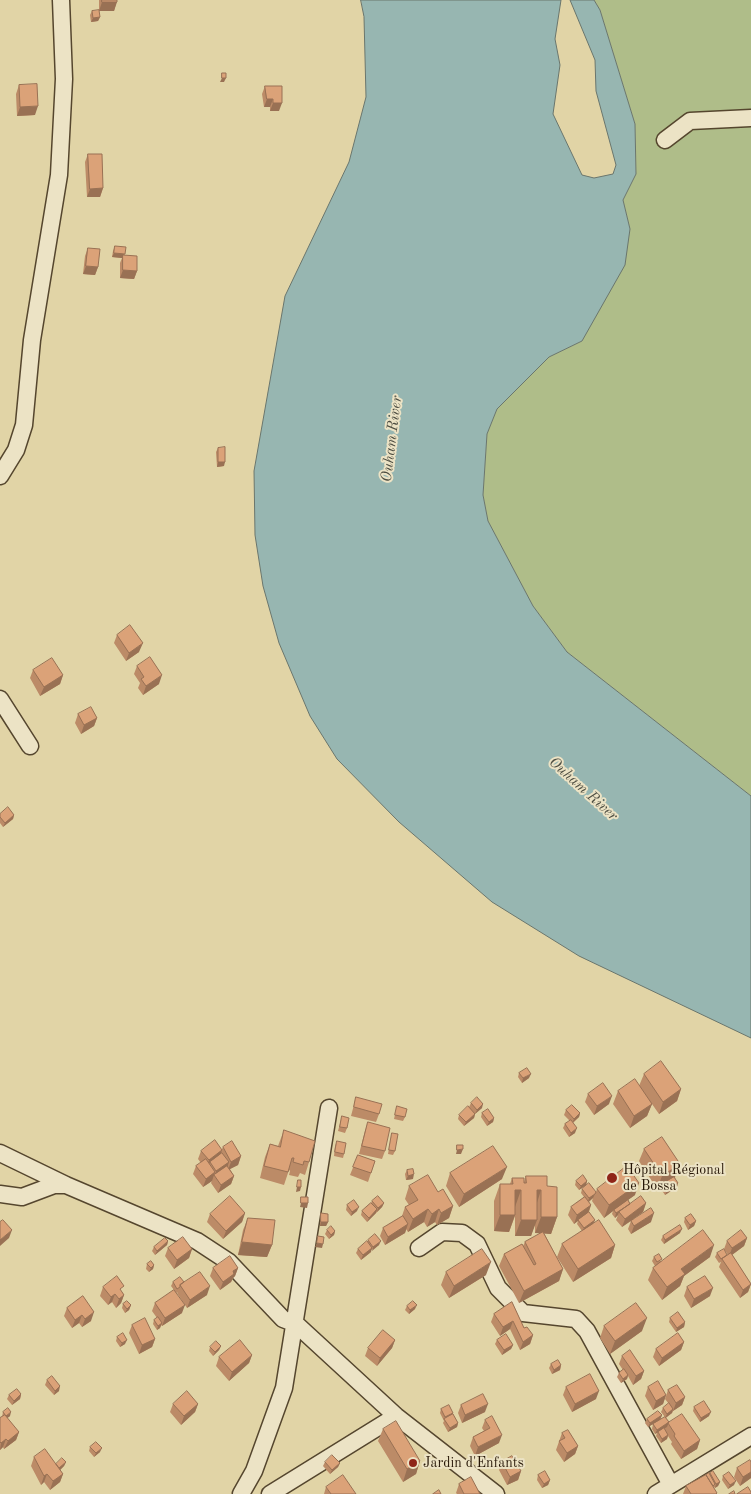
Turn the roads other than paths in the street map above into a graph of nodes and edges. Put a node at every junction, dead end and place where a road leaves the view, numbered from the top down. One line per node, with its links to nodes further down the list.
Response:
1 (60, 0): 4 (street)
2 (751, 118): 3 (street)
3 (665, 140)
4 (0, 476)
5 (0, 699): 6 (street)
6 (30, 746)
7 (329, 1108): 12 (street)
8 (0, 1153): 9 (street)
9 (66, 1185): 10 (street); 12 (street)
10 (0, 1194)
11 (419, 1248): 15 (street)
12 (296, 1324): 13 (street); 16 (street)
13 (396, 1416): 17 (street); 18 (street)
14 (751, 1436): 15 (street)
15 (671, 1485): 19 (street)
16 (241, 1494)
17 (270, 1494)
18 (496, 1494)
19 (656, 1494)

